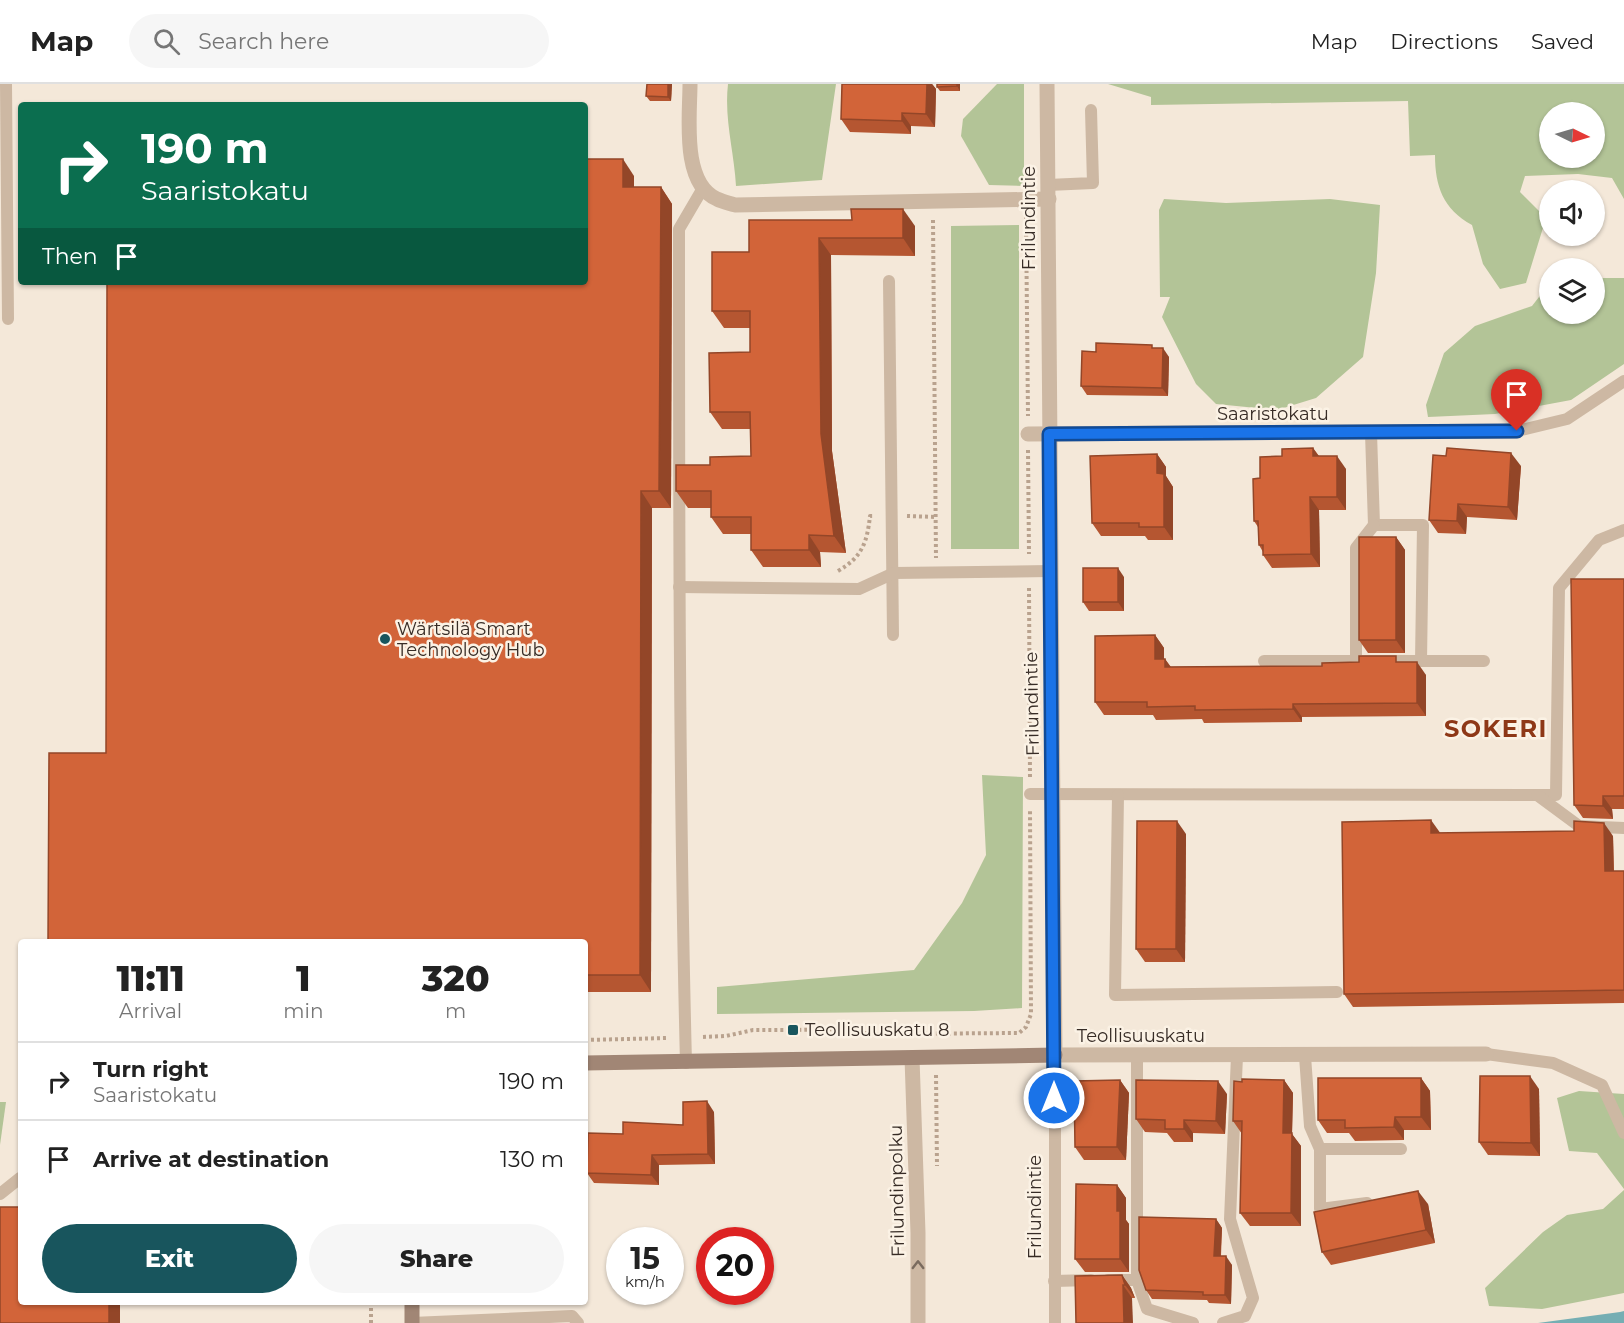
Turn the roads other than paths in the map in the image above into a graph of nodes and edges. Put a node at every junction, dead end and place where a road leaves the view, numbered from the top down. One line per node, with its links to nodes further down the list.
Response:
1 (6, 84): 8 (lane)
2 (690, 84): 5 (street)
3 (1047, 84): 6 (street, Frilundintie)
4 (1091, 110): 6 (lane)
5 (703, 188): 6 (street); 18 (lane)
6 (1048, 192): 13 (street, Frilundintie)
7 (889, 281): 17 (lane)
8 (8, 319)
9 (1624, 381): 10 (lane)
10 (1517, 431): 11 (street, Saaristokatu)
11 (1371, 433): 13 (street, Saaristokatu); 14 (lane)
12 (1028, 434): 13 (street, Saaristokatu)
13 (1049, 434): 16 (street, Frilundintie)
14 (1374, 525): 21 (lane); 22 (lane)
15 (1624, 530): 27 (lane)
16 (1050, 571): 17 (lane); 24 (street, Frilundintie)
17 (894, 573): 18 (lane); 19 (lane)
18 (679, 587): 37 (lane)
19 (893, 635)
20 (1264, 661): 21 (lane)
21 (1356, 661): 22 (lane)
22 (1421, 661): 23 (lane)
23 (1484, 661)
24 (1054, 793): 25 (lane); 26 (lane); 31 (street, Frilundintie)
25 (1030, 794)
26 (1118, 795): 27 (lane); 29 (lane)
27 (1537, 795): 28 (lane)
28 (1624, 828)
29 (1337, 992)
30 (1486, 1054): 34 (street, Teollisuuskatu); 38 (lane, Teollisuuskatu)
31 (1055, 1055): 32 (street, Teollisuuskatu); 35 (street, Teollisuuskatu); 45 (lane, Frilundintie)
32 (1137, 1055): 33 (street, Teollisuuskatu); 44 (lane)
33 (1237, 1056): 34 (street, Teollisuuskatu); 52 (lane)
34 (1305, 1056): 39 (lane)
35 (912, 1058): 37 (street, Teollisuuskatu); 49 (street, Frilundinpolku, one-way to 35)
36 (588, 1063): 37 (street, Teollisuuskatu)
37 (686, 1063)
38 (1624, 1133)
39 (1320, 1149): 40 (lane); 43 (lane)
40 (1401, 1149)
41 (18, 1180): 42 (lane)
42 (0, 1194)
43 (1384, 1200)
44 (1137, 1280): 45 (lane); 51 (lane)
45 (1054, 1281): 50 (lane, Frilundintie)
46 (412, 1305): 47 (street)
47 (412, 1323): 48 (lane)
48 (578, 1323)
49 (918, 1323)
50 (1055, 1323)
51 (1193, 1323)
52 (1223, 1323)

